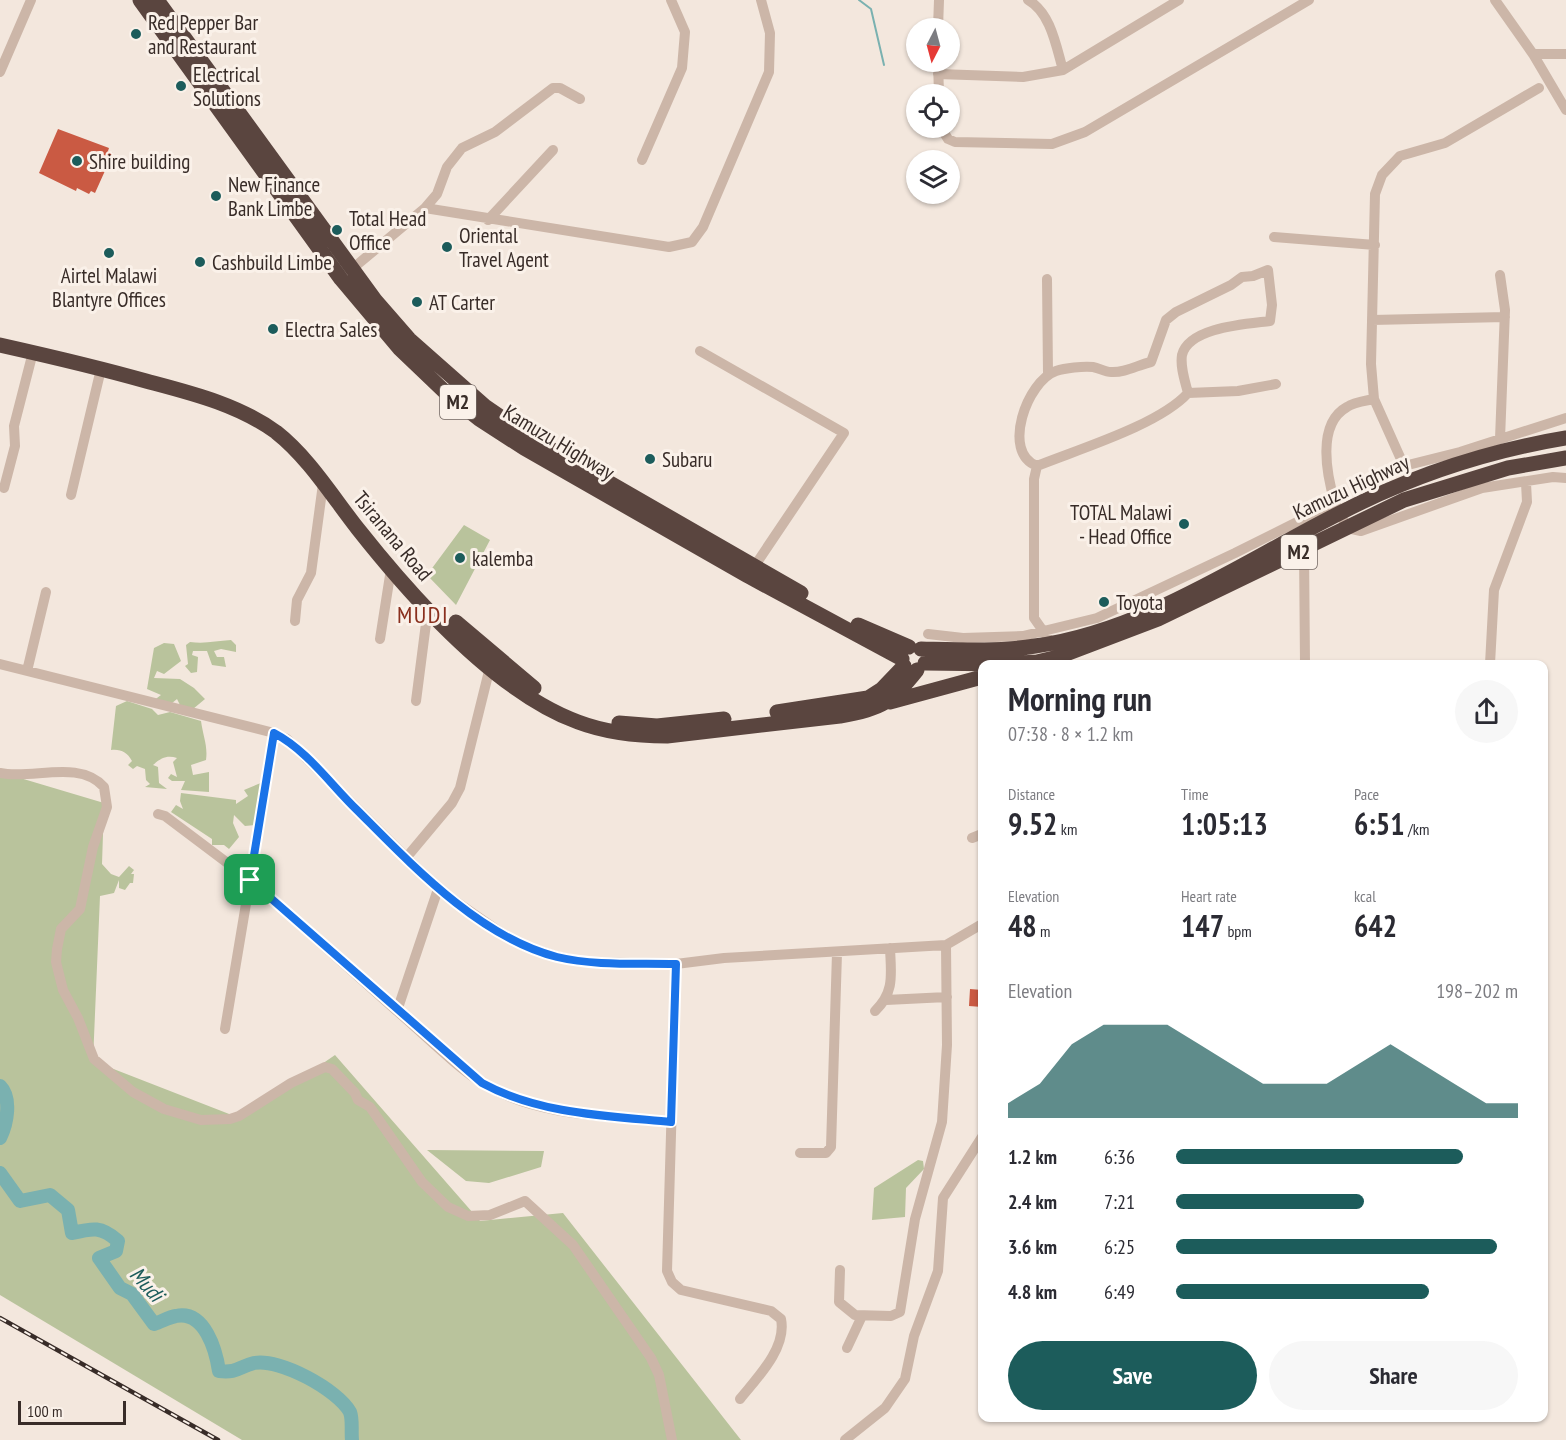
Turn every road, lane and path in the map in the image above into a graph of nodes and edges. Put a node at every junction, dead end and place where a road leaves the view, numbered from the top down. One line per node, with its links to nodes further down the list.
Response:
1 (31, 0): 15 (street)
2 (140, 0): 63 (highway, Kamuzu Highway / M2)
3 (157, 0): 28 (highway, Kamuzu Highway / M2)
4 (671, 0): 23 (street)
5 (761, 0): 25 (street)
6 (939, 0): 11 (street)
7 (1028, 0): 14 (street)
8 (1179, 0): 14 (street)
9 (1309, 0): 21 (street)
10 (1495, 0): 12 (street)
11 (938, 18)
12 (1533, 54): 13 (street); 20 (street)
13 (1566, 54)
14 (1063, 70): 16 (street)
15 (0, 72)
16 (938, 74): 17 (street)
17 (938, 84)
18 (1539, 88): 27 (street)
19 (580, 99): 24 (street)
20 (1566, 110)
21 (947, 138)
22 (553, 150): 25 (street)
23 (642, 160)
24 (425, 208): 25 (street); 28 (street)
25 (488, 220)
26 (1274, 237): 27 (street)
27 (1375, 245): 32 (street)
28 (352, 269): 55 (highway, Kamuzu Highway / M2)
29 (1500, 275): 31 (street)
30 (1047, 279): 38 (street)
31 (1505, 317): 32 (street); 44 (street)
32 (1372, 320): 41 (street)
33 (0, 336): 68 (highway, Tsiranana Road)
34 (0, 345): 36 (highway, Tsiranana Road)
35 (700, 351): 55 (street)
36 (33, 352): 37 (highway, Tsiranana Road); 50 (street)
37 (101, 369): 49 (highway, Tsiranana Road); 51 (street)
38 (1048, 374): 40 (street); 46 (street)
39 (1276, 384): 40 (street)
40 (1188, 393): 46 (street)
41 (1374, 399): 44 (street); 52 (street)
42 (1566, 418): 44 (street)
43 (1566, 438): 52 (highway, Kamuzu Highway / M2)
44 (1500, 439)
45 (1566, 458): 53 (highway, Kamuzu Highway / M2)
46 (1037, 466): 62 (street)
47 (1566, 478): 48 (street)
48 (1526, 483): 53 (street); 66 (street)
49 (323, 484): 56 (highway, Tsiranana Road); 59 (street)
50 (4, 488)
51 (71, 495)
52 (1337, 508): 53 (street); 62 (highway, Kamuzu Highway / M2)
53 (1347, 528): 54 (highway, Kamuzu Highway / M2)
54 (1304, 550): 62 (highway, Kamuzu Highway / M2); 65 (street)
55 (754, 567): 63 (highway, Kamuzu Highway / M2)
56 (391, 569): 58 (highway, Tsiranana Road); 61 (street)
57 (46, 592): 70 (street)
58 (428, 608): 68 (highway, Tsiranana Road); 72 (street)
59 (295, 621)
60 (928, 634): 62 (street)
61 (380, 639)
62 (1052, 643): 63 (highway, Kamuzu Highway / M2); 64 (highway, Kamuzu Highway / M2)
63 (913, 659): 67 (highway, Kamuzu Highway / M2); 68 (highway, Tsiranana Road); 73 (highway, Tsiranana Road)
64 (1036, 660)
65 (1305, 660)
66 (1490, 660)
67 (978, 661)
68 (492, 663): 73 (highway, Tsiranana Road); 77 (street)
69 (0, 664): 70 (street)
70 (27, 671): 74 (street)
71 (978, 678): 73 (highway)
72 (416, 701)
73 (888, 702)
74 (274, 733): 77 (street); 78 (street)
75 (0, 773): 97 (street)
76 (158, 814): 78 (street)
77 (406, 858): 79 (street)
78 (250, 880): 87 (street); 89 (street)
79 (438, 889): 84 (street); 87 (street)
80 (978, 926): 81 (street)
81 (946, 945): 82 (street); 85 (street)
82 (890, 948): 83 (street); 86 (street)
83 (837, 953): 84 (street); 92 (street)
84 (676, 964): 90 (street)
85 (947, 997): 86 (street); 94 (street)
86 (886, 1000): 88 (street)
87 (397, 1011): 90 (street)
88 (875, 1011)
89 (225, 1029)
90 (671, 1122): 96 (street)
91 (978, 1143): 98 (street)
92 (800, 1153)
93 (840, 1270): 94 (street)
94 (862, 1316): 95 (street)
95 (847, 1348)
96 (740, 1399)
97 (672, 1440)
98 (845, 1440)

